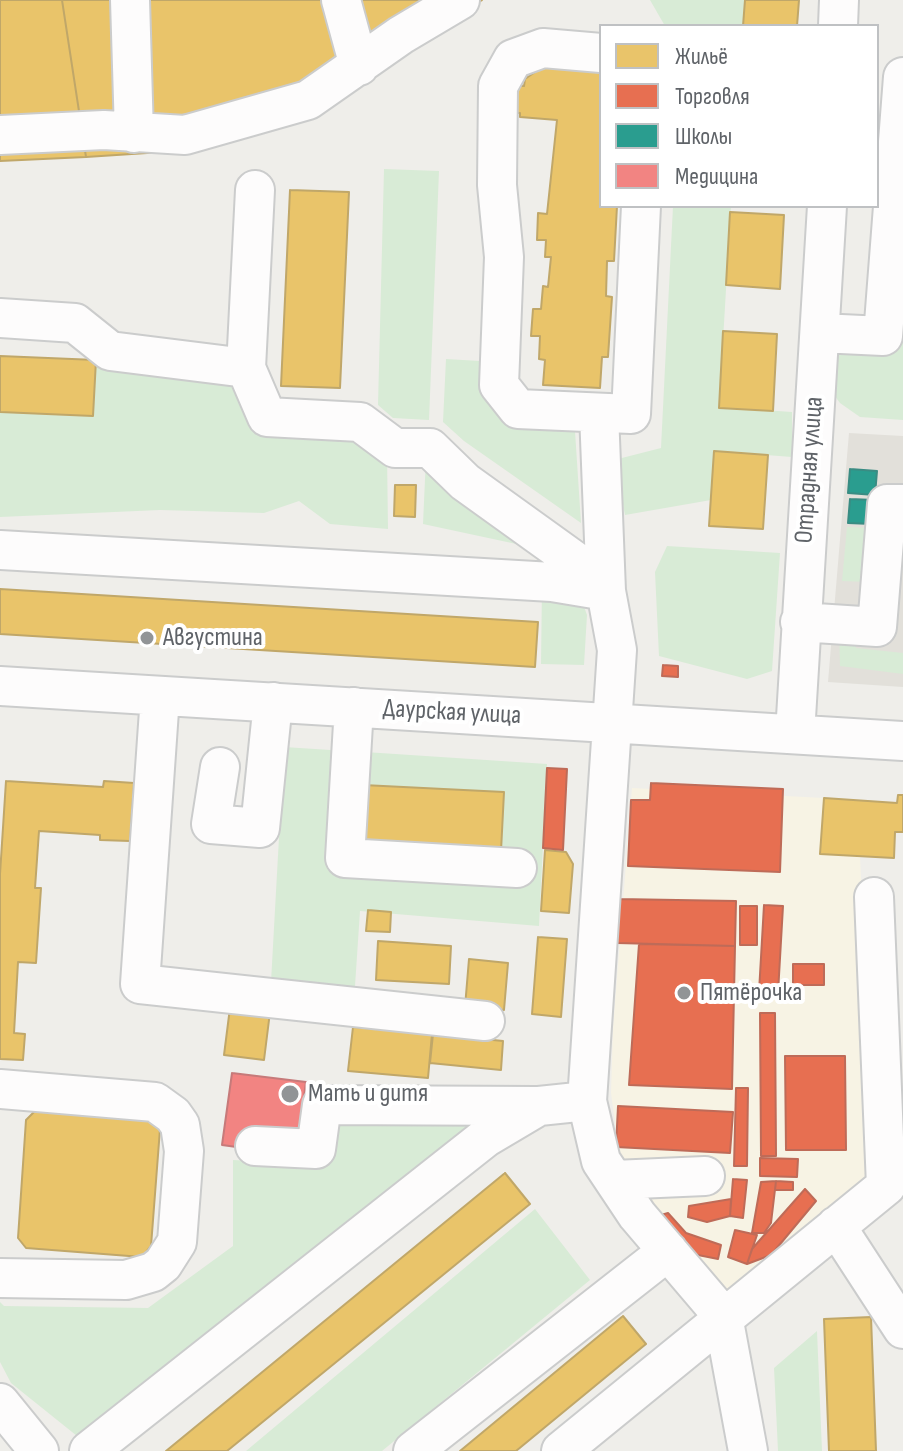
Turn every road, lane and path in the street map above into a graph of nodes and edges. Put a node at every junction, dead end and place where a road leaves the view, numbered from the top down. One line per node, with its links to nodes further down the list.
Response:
1 (130, 0): 9 (street)
2 (341, 0): 7 (street)
3 (460, 0): 7 (street)
4 (839, 0): 5 (street)
5 (838, 24)
6 (599, 53): 17 (street)
7 (359, 66): 9 (street)
8 (903, 77): 15 (street)
9 (134, 133): 10 (street)
10 (0, 135)
11 (255, 190): 16 (street)
12 (641, 208): 17 (street)
13 (827, 208): 15 (street, Отрадная улица)
14 (0, 318): 16 (street)
15 (820, 333): 21 (street, Отрадная улица)
16 (246, 368): 20 (street)
17 (599, 413): 20 (street)
18 (903, 504): 21 (street)
19 (0, 550): 20 (street)
20 (606, 591): 26 (street)
21 (800, 622): 27 (street, Отрадная улица)
22 (0, 686): 23 (street, Даурская улица)
23 (160, 696): 24 (street, Даурская улица); 32 (street)
24 (273, 702): 25 (street, Даурская улица); 29 (street)
25 (354, 707): 26 (street, Даурская улица); 30 (street)
26 (612, 722): 27 (street, Даурская улица); 34 (street)
27 (795, 734): 28 (street, Даурская улица)
28 (903, 741)
29 (220, 767)
30 (517, 868)
31 (874, 897): 37 (street)
32 (485, 1021)
33 (0, 1089): 42 (street)
34 (587, 1101): 35 (street); 39 (street)
35 (539, 1106): 36 (street); 47 (street)
36 (255, 1146)
37 (891, 1174): 40 (street)
38 (705, 1176): 39 (street)
39 (614, 1180): 41 (street)
40 (836, 1226): 43 (street); 44 (street)
41 (668, 1251): 43 (street); 48 (street)
42 (0, 1278)
43 (723, 1316): 49 (street); 50 (street)
44 (903, 1329)
45 (0, 1403): 46 (street)
46 (39, 1451)
47 (89, 1451)
48 (413, 1451)
49 (561, 1451)
50 (748, 1451)

